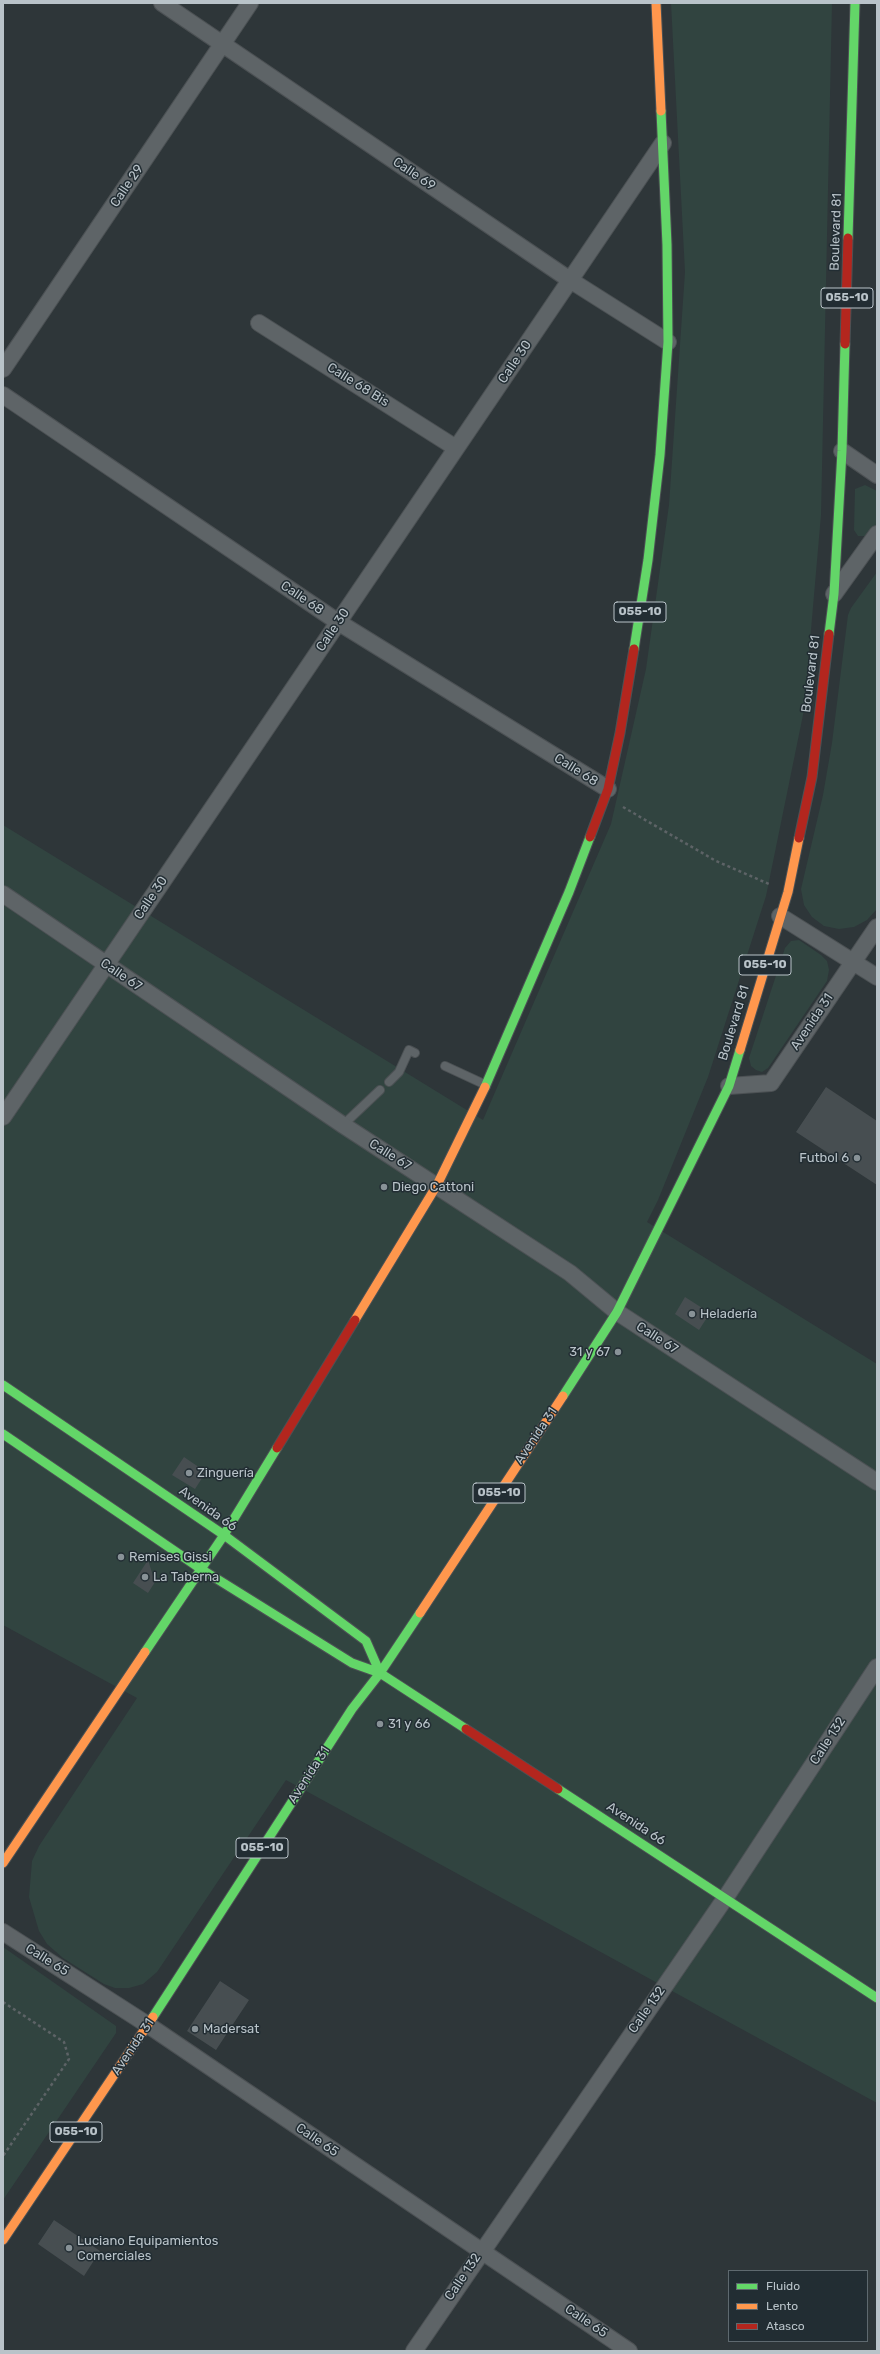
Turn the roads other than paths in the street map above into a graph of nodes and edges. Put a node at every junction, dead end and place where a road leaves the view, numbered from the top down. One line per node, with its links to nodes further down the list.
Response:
1 (162, 3): 5 (street, Calle 69)
2 (250, 3): 5 (street, Calle 29)
3 (656, 3): 6 (main road, 055-10)
4 (855, 3): 13 (main road, Boulevard 81 / 055-10)
5 (223, 44): 7 (street, Calle 69); 10 (street, Calle 29)
6 (663, 143): 7 (street, Calle 30); 9 (main road, 055-10)
7 (570, 280): 9 (street, Calle 69); 12 (street, Calle 30)
8 (259, 323): 12 (street, Calle 68 Bis)
9 (668, 342): 18 (main road, 055-10)
10 (3, 369)
11 (3, 395): 17 (street, Calle 68)
12 (456, 448): 17 (street, Calle 30)
13 (842, 451): 14 (street); 16 (main road, Boulevard 81 / 055-10)
14 (877, 475)
15 (877, 534): 16 (street)
16 (834, 594): 20 (main road, Boulevard 81 / 055-10)
17 (338, 622): 18 (street, Calle 68); 23 (street, Calle 30)
18 (606, 793): 28 (main road, 055-10)
19 (3, 894): 23 (street, Calle 67)
20 (780, 916): 22 (street); 29 (main road, Boulevard 81 / 055-10)
21 (877, 927): 22 (street, Avenida 31)
22 (854, 961): 24 (street); 29 (street, Avenida 31)
23 (106, 964): 31 (street, Calle 30); 32 (street, Calle 67)
24 (877, 977)
25 (414, 1053): 27 (lane)
26 (445, 1066): 28 (lane)
27 (389, 1082)
28 (486, 1085): 33 (main road, 055-10)
29 (729, 1086): 34 (main road, Boulevard 81 / 055-10)
30 (380, 1090): 32 (lane)
31 (3, 1117)
32 (343, 1125): 33 (street, Calle 67)
33 (437, 1184): 34 (street, Calle 67); 38 (main road, 055-10)
34 (618, 1312): 37 (street, Calle 67); 41 (main road, Avenida 31 / 055-10)
35 (3, 1385): 38 (main road, Avenida 66)
36 (3, 1434): 39 (main road, Avenida 66)
37 (877, 1482)
38 (224, 1535): 39 (main road, 055-10); 41 (main road, Avenida 66)
39 (201, 1569): 41 (main road, Avenida 66); 42 (main road, 055-10)
40 (877, 1667): 43 (street, Calle 132)
41 (380, 1673): 43 (main road, Avenida 66); 46 (main road, Avenida 31 / 055-10)
42 (3, 1863)
43 (726, 1897): 45 (main road, Avenida 66); 48 (street, Calle 132)
44 (3, 1932): 46 (street, Calle 65)
45 (877, 1998)
46 (148, 2025): 47 (main road, Avenida 31 / 055-10); 48 (street, Calle 65)
47 (3, 2240)
48 (481, 2250): 49 (street, Calle 132); 50 (street, Calle 65)
49 (414, 2351)
50 (629, 2351)

